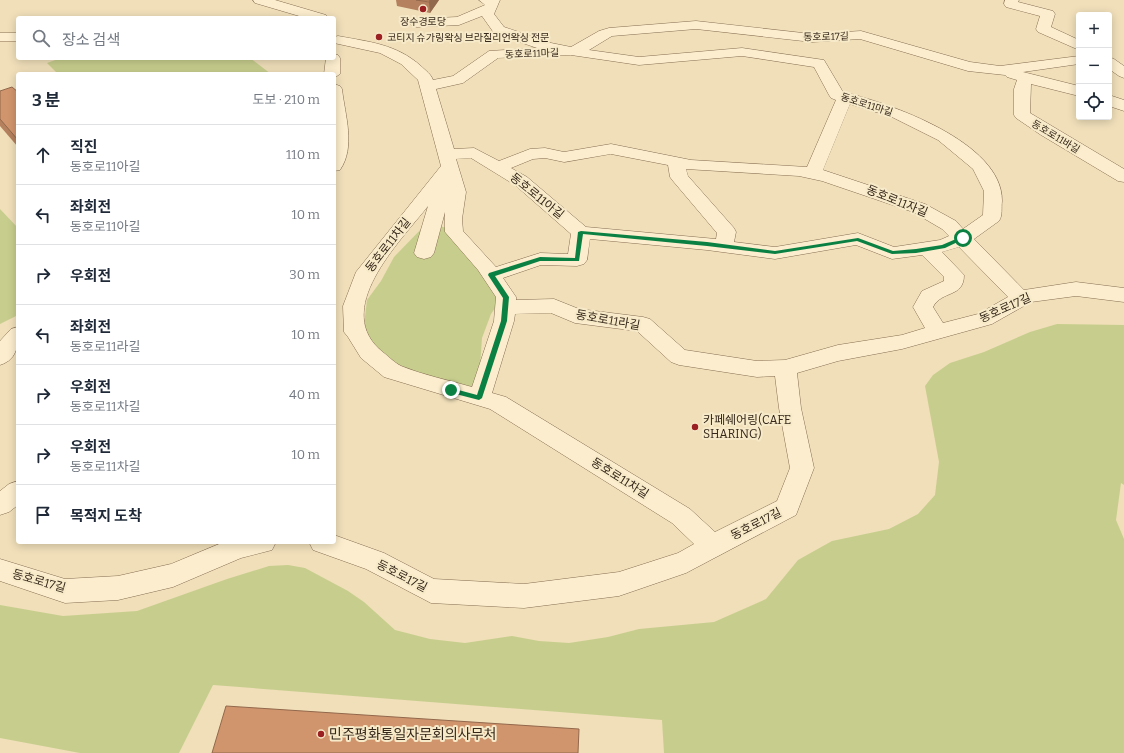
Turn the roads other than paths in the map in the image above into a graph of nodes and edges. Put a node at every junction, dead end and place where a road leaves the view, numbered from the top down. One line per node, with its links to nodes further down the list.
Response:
1 (260, 0): 4 (street)
2 (1012, 0): 10 (street)
3 (490, 3): 5 (street); 11 (street, 동호로11마길)
4 (314, 16)
5 (417, 23)
6 (0, 37): 7 (street)
7 (16, 37)
8 (812, 38): 11 (street, 동호로17길); 15 (street); 16 (street, 동호로17길)
9 (336, 41): 20 (street)
10 (1076, 45)
11 (573, 51): 15 (street, 동호로11마길); 20 (street, 동호로11마길)
12 (1112, 56): 18 (street)
13 (333, 60): 17 (street)
14 (1076, 60): 16 (street, 동호로17길)
15 (818, 63): 22 (street, 동호로11마길)
16 (1000, 70): 19 (street)
17 (332, 72)
18 (1124, 73)
19 (1025, 77): 21 (street); 31 (street, 동호로11바길)
20 (427, 86): 29 (street)
21 (1076, 90)
22 (845, 97): 30 (street); 33 (street, 동호로11마길)
23 (1112, 101): 24 (street)
24 (1124, 106)
25 (336, 109): 26 (street)
26 (336, 160)
27 (676, 161): 28 (street, 동호로11자길); 30 (street, 동호로11자길); 34 (street)
28 (498, 167): 29 (street, 동호로11아길); 32 (street, 동호로11아길)
29 (444, 169): 36 (street); 37 (street); 45 (street, 동호로11차길)
30 (813, 173): 33 (street, 동호로11자길)
31 (1124, 177)
32 (581, 232): 34 (street); 37 (street)
33 (963, 238): 35 (street); 39 (street, 동호로11자길)
34 (724, 246): 35 (street)
35 (927, 249): 41 (street)
36 (424, 253)
37 (491, 275): 40 (street)
38 (1124, 295): 39 (street, 동호로17길)
39 (1021, 299): 41 (street, 동호로17길)
40 (505, 306): 44 (street, 동호로11라길); 45 (street)
41 (937, 332): 44 (street, 동호로17길)
42 (16, 336): 43 (street)
43 (0, 357)
44 (785, 368): 50 (street, 동호로17길)
45 (479, 398): 50 (street, 동호로11차길)
46 (16, 493): 47 (street)
47 (0, 505)
48 (255, 544): 51 (street, 동호로17길)
49 (327, 544): 50 (street, 동호로17길)
50 (713, 546)
51 (0, 570)

